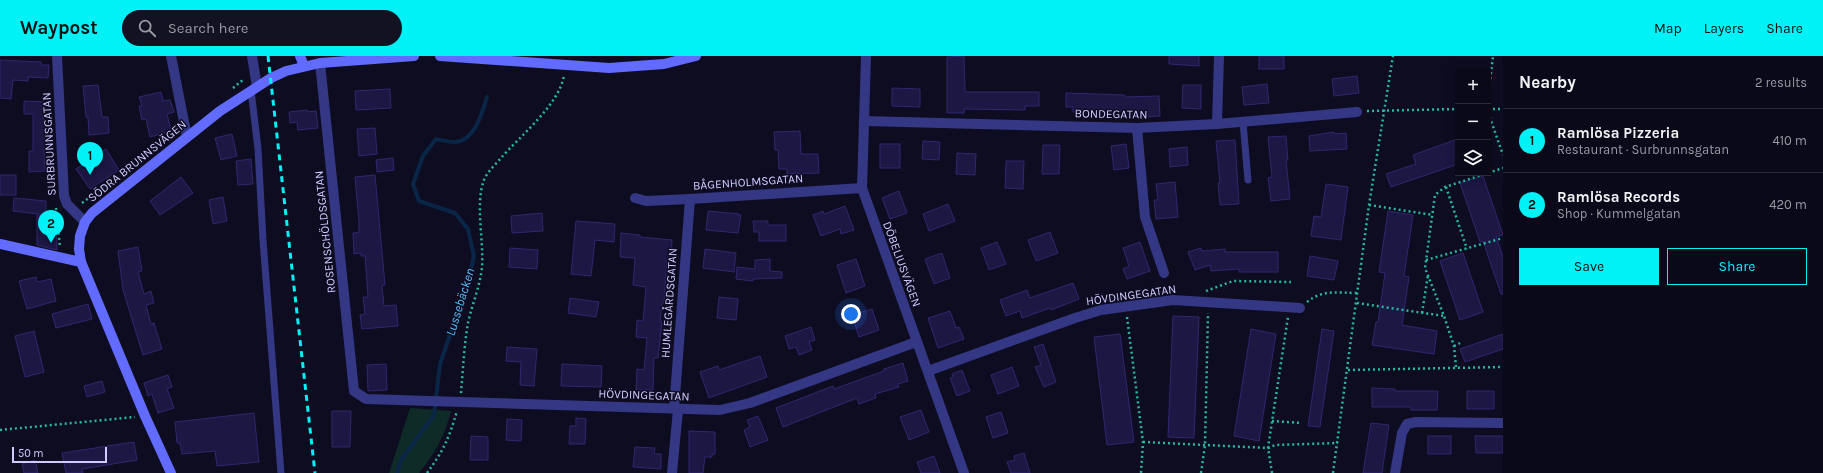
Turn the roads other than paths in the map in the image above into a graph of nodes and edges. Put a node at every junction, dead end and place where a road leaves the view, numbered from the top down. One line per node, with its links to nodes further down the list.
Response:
1 (57, 56): 23 (street, SURBRUNNSGATAN)
2 (171, 56): 18 (street)
3 (252, 56): 12 (street)
4 (300, 56): 11 (street)
5 (414, 56): 10 (street, SÖDRA BRUNNSVÄGEN)
6 (440, 56): 7 (street)
7 (696, 56)
8 (866, 56): 14 (street, DÖBELIUSVÄGEN)
9 (1219, 56): 16 (street)
10 (320, 64): 11 (street, SÖDRA BRUNNSVÄGEN); 30 (street, ROSENSCHÖLDSGATAN)
11 (304, 66): 12 (street, SÖDRA BRUNNSVÄGEN)
12 (254, 89): 18 (street, SÖDRA BRUNNSVÄGEN); 34 (lane)
13 (1357, 112): 15 (street, BONDEGATAN)
14 (864, 121): 17 (street, BONDEGATAN); 20 (street, DÖBELIUSVÄGEN)
15 (1243, 122): 16 (street, BONDEGATAN); 19 (lane)
16 (1217, 124): 17 (street, BONDEGATAN)
17 (1136, 128): 26 (street)
18 (187, 137): 23 (street, SÖDRA BRUNNSVÄGEN)
19 (1248, 180)
20 (862, 188): 22 (street, BÅGENHOLMSGATAN); 28 (street, DÖBELIUSVÄGEN)
21 (636, 198): 22 (street, BÅGENHOLMSGATAN)
22 (690, 199): 31 (street, HUMLEGÅRDSGATAN)
23 (85, 222): 25 (street, SÖDRA BRUNNSVÄGEN)
24 (0, 244): 25 (street)
25 (81, 262): 33 (street, SÖDRA BRUNNSVÄGEN)
26 (1164, 273)
27 (1300, 308): 29 (street, HÖVDINGEGATAN)
28 (916, 342): 29 (street, DÖBELIUSVÄGEN); 31 (street, HÖVDINGEGATAN)
29 (928, 371): 36 (street, DÖBELIUSVÄGEN)
30 (360, 396): 31 (street, HÖVDINGEGATAN)
31 (676, 409): 35 (street, HUMLEGÅRDSGATAN)
32 (1503, 423): 37 (street)
33 (172, 473)
34 (281, 473)
35 (672, 473)
36 (964, 473)
37 (1395, 473)

